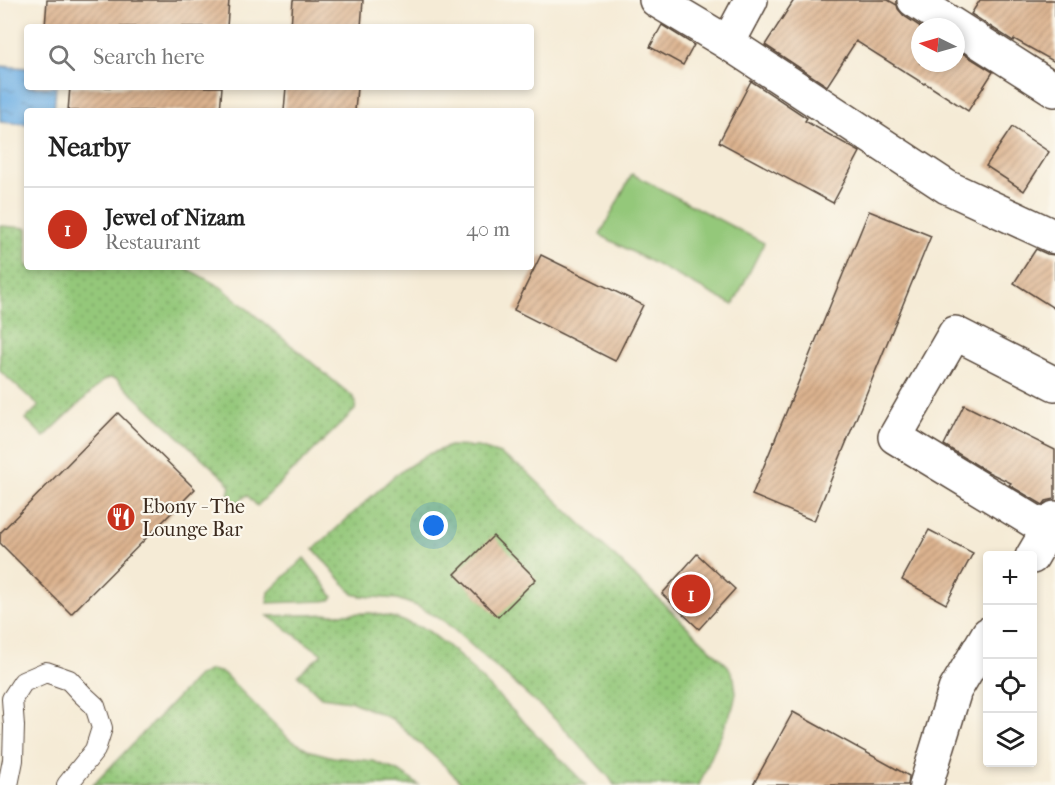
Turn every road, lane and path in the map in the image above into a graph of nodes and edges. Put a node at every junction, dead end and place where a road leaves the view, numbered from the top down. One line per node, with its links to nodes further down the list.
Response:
1 (656, 0): 4 (street)
2 (751, 0): 4 (street)
3 (914, 0): 5 (street)
4 (728, 43): 6 (street)
5 (1055, 90)
6 (1055, 237)
7 (1055, 384): 8 (street)
8 (1045, 535)
9 (983, 641): 12 (street)
10 (8, 785): 11 (lane)
11 (67, 785)
12 (926, 785)

